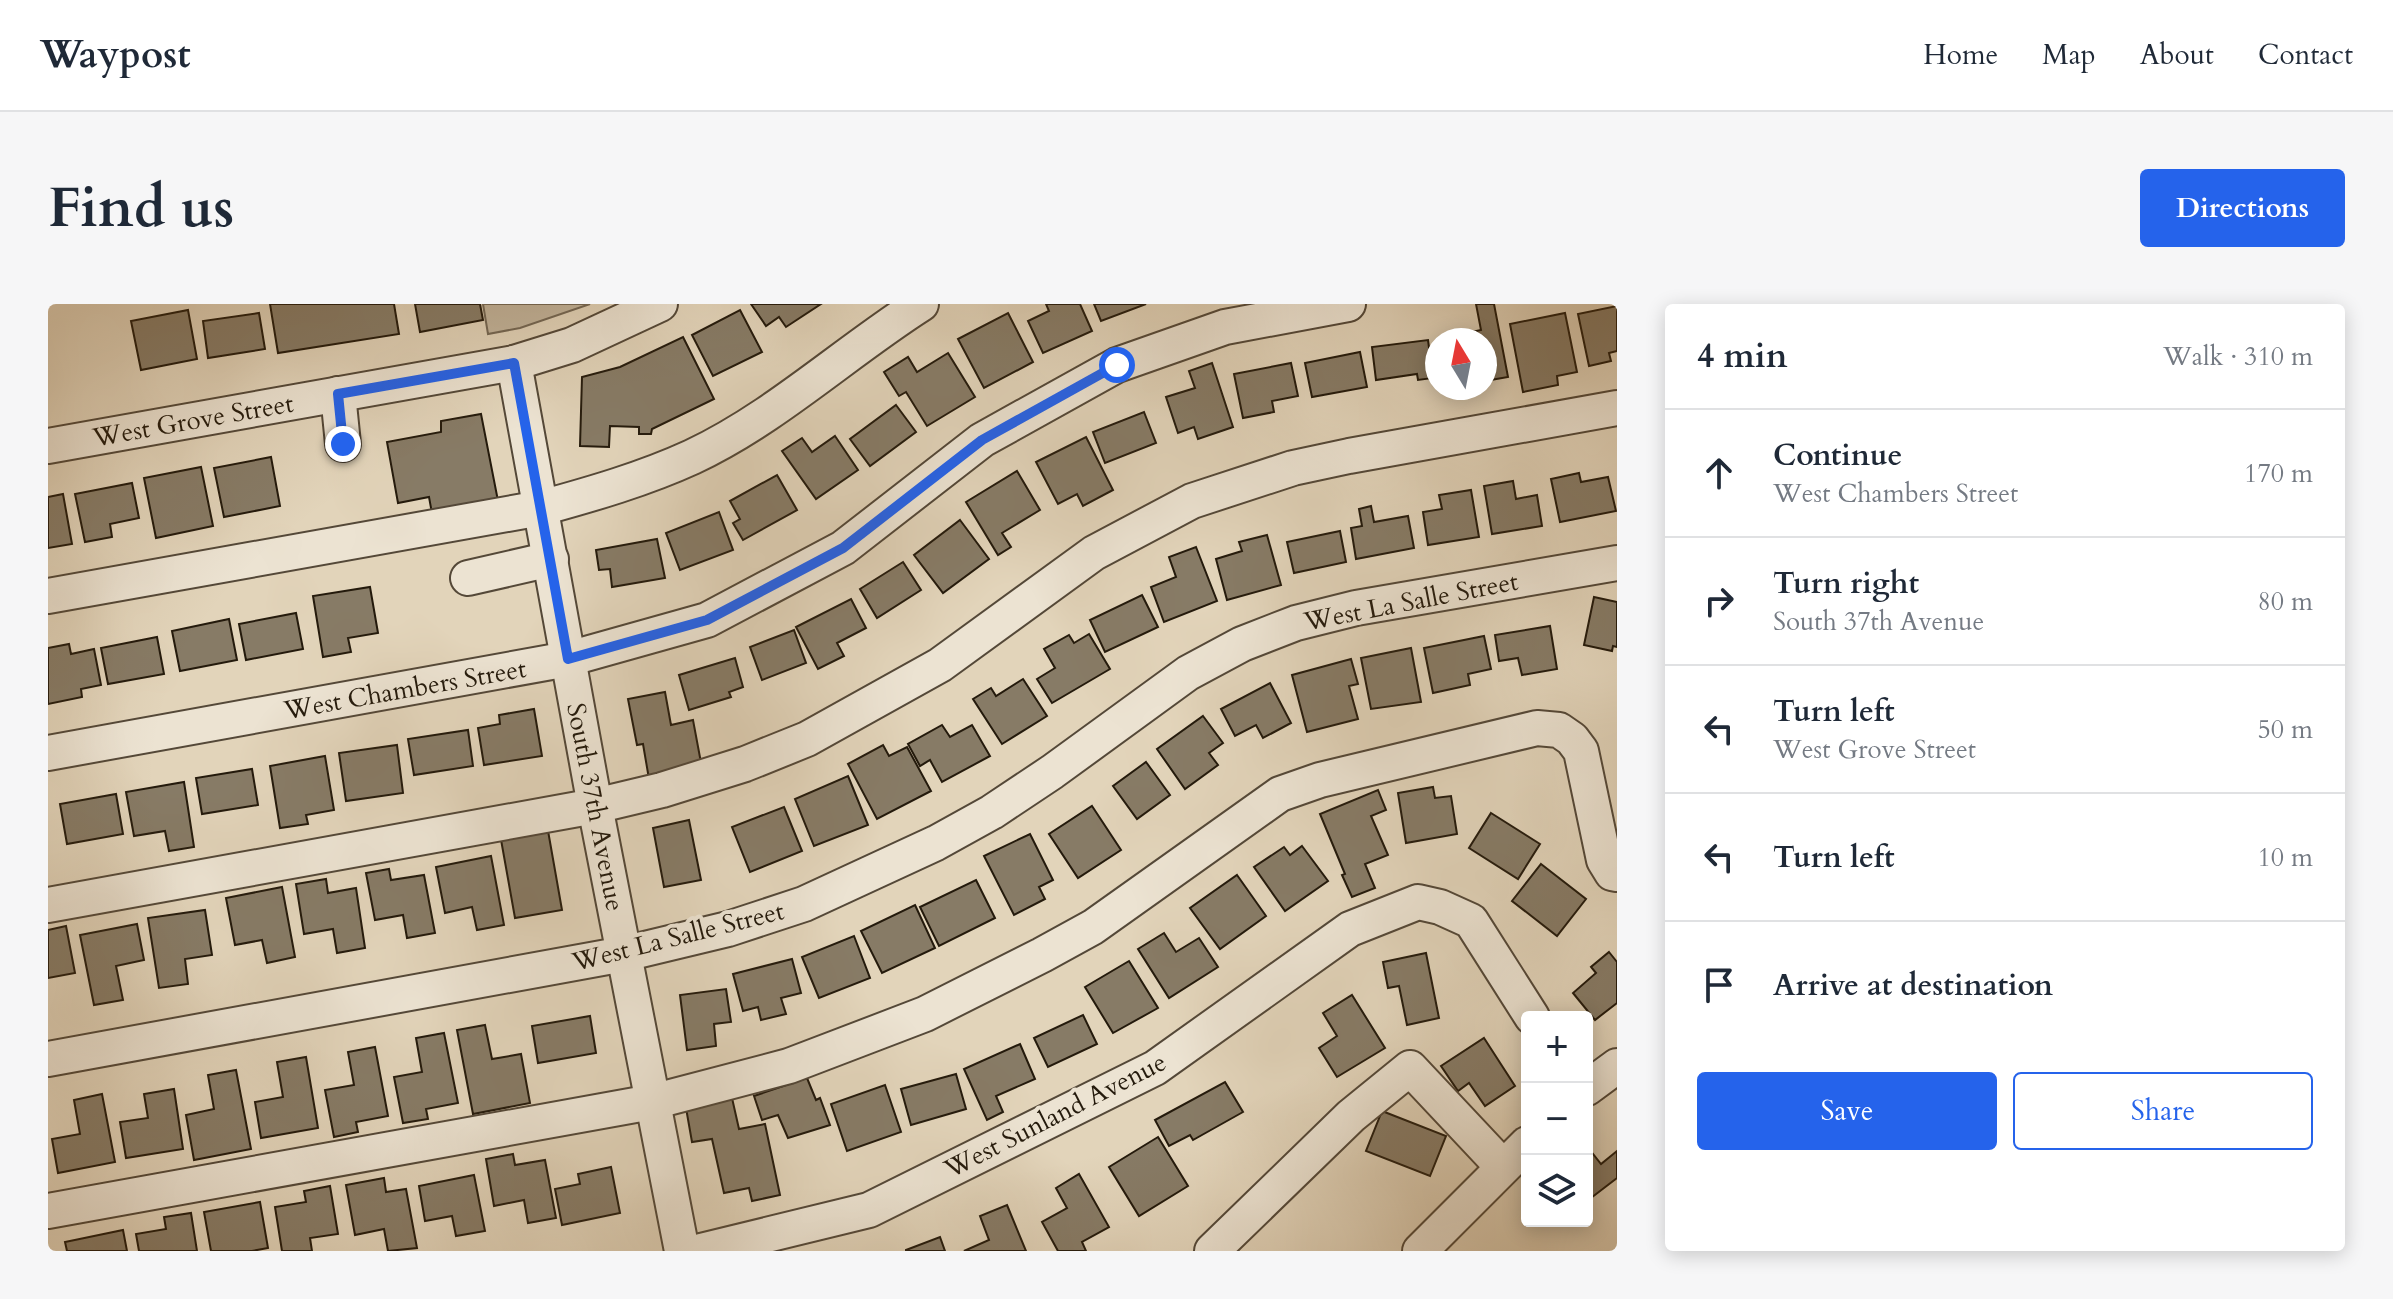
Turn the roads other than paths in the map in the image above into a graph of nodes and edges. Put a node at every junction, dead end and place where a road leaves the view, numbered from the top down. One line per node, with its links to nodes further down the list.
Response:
1 (660, 304): 4 (street, West Grove Street)
2 (921, 304): 9 (street)
3 (1348, 304): 14 (street, West Chambers Street)
4 (514, 363): 5 (street, West Grove Street); 9 (street, South 37th Avenue)
5 (338, 394): 7 (street); 8 (street, West Grove Street)
6 (1617, 408): 16 (street)
7 (343, 444)
8 (48, 446)
9 (541, 508): 10 (street, South 37th Avenue); 13 (street)
10 (551, 559): 12 (street); 14 (street, South 37th Avenue)
11 (1617, 563): 19 (street, West La Salle Street)
12 (468, 578)
13 (48, 596)
14 (568, 659): 15 (street, West Chambers Street); 16 (street, South 37th Avenue)
15 (48, 753)
16 (595, 806): 18 (street); 19 (street, South 37th Avenue)
17 (1617, 874): 24 (street)
18 (48, 905)
19 (624, 954): 21 (street, West La Salle Street); 24 (street, South 37th Avenue)
20 (1528, 1011): 28 (street, West Sunland Avenue)
21 (48, 1059)
22 (1617, 1066): 23 (street)
23 (1593, 1084)
24 (652, 1102): 26 (street); 27 (street, South 37th Avenue)
25 (1515, 1156): 29 (street); 30 (street)
26 (48, 1211)
27 (682, 1251)
28 (701, 1251)
29 (1212, 1251)
30 (1420, 1251)

